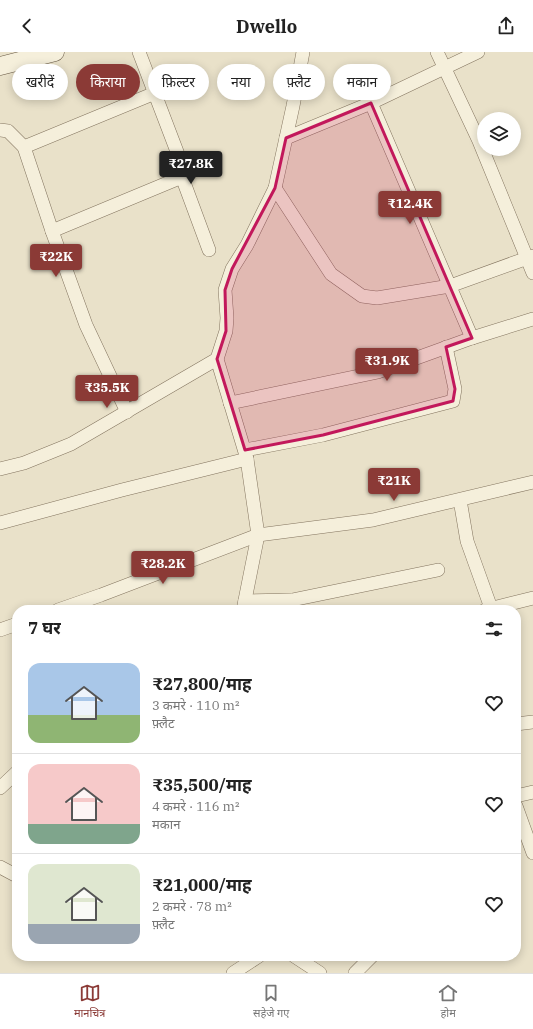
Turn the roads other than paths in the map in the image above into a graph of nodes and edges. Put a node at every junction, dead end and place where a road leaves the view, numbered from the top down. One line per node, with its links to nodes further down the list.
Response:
1 (55, 52): 6 (street)
2 (139, 52): 8 (street)
3 (303, 52): 13 (street)
4 (437, 52): 7 (street)
5 (478, 52): 7 (street)
6 (0, 66)
7 (443, 68): 11 (street); 19 (street)
8 (148, 75)
9 (148, 96): 14 (street)
10 (158, 100): 15 (street)
11 (371, 103): 13 (street); 21 (street)
12 (0, 130): 14 (street)
13 (286, 138): 16 (street)
14 (24, 147): 17 (street)
15 (182, 176): 17 (street); 18 (street)
16 (275, 188): 21 (street); 25 (street)
17 (52, 231): 27 (street)
18 (209, 250)
19 (530, 257): 20 (street); 21 (street)
20 (533, 273)
21 (450, 286): 23 (street)
22 (533, 319): 23 (street)
23 (472, 338): 24 (street)
24 (446, 347): 26 (street); 28 (street)
25 (217, 359): 26 (street); 27 (street)
26 (230, 403): 28 (street)
27 (128, 412): 29 (street)
28 (246, 454): 32 (street); 33 (street)
29 (0, 469)
30 (533, 482): 31 (street)
31 (460, 500): 33 (street); 38 (street)
32 (0, 523)
33 (258, 535): 36 (street); 37 (street)
34 (438, 570): 37 (street)
35 (533, 598): 39 (street)
36 (73, 605)
37 (244, 605)
38 (487, 605)
39 (504, 605)
40 (12, 626): 41 (street)
41 (0, 630)
42 (533, 722): 43 (street)
43 (521, 723)
44 (12, 777): 45 (street)
45 (0, 788)
46 (533, 792): 47 (street)
47 (521, 795)
48 (521, 820): 49 (street)
49 (533, 852)
50 (0, 867): 51 (street)
51 (12, 873)
52 (251, 961): 55 (street)
53 (303, 961): 56 (street)
54 (367, 961): 57 (street)
55 (233, 973)
56 (320, 973)
57 (355, 973)

